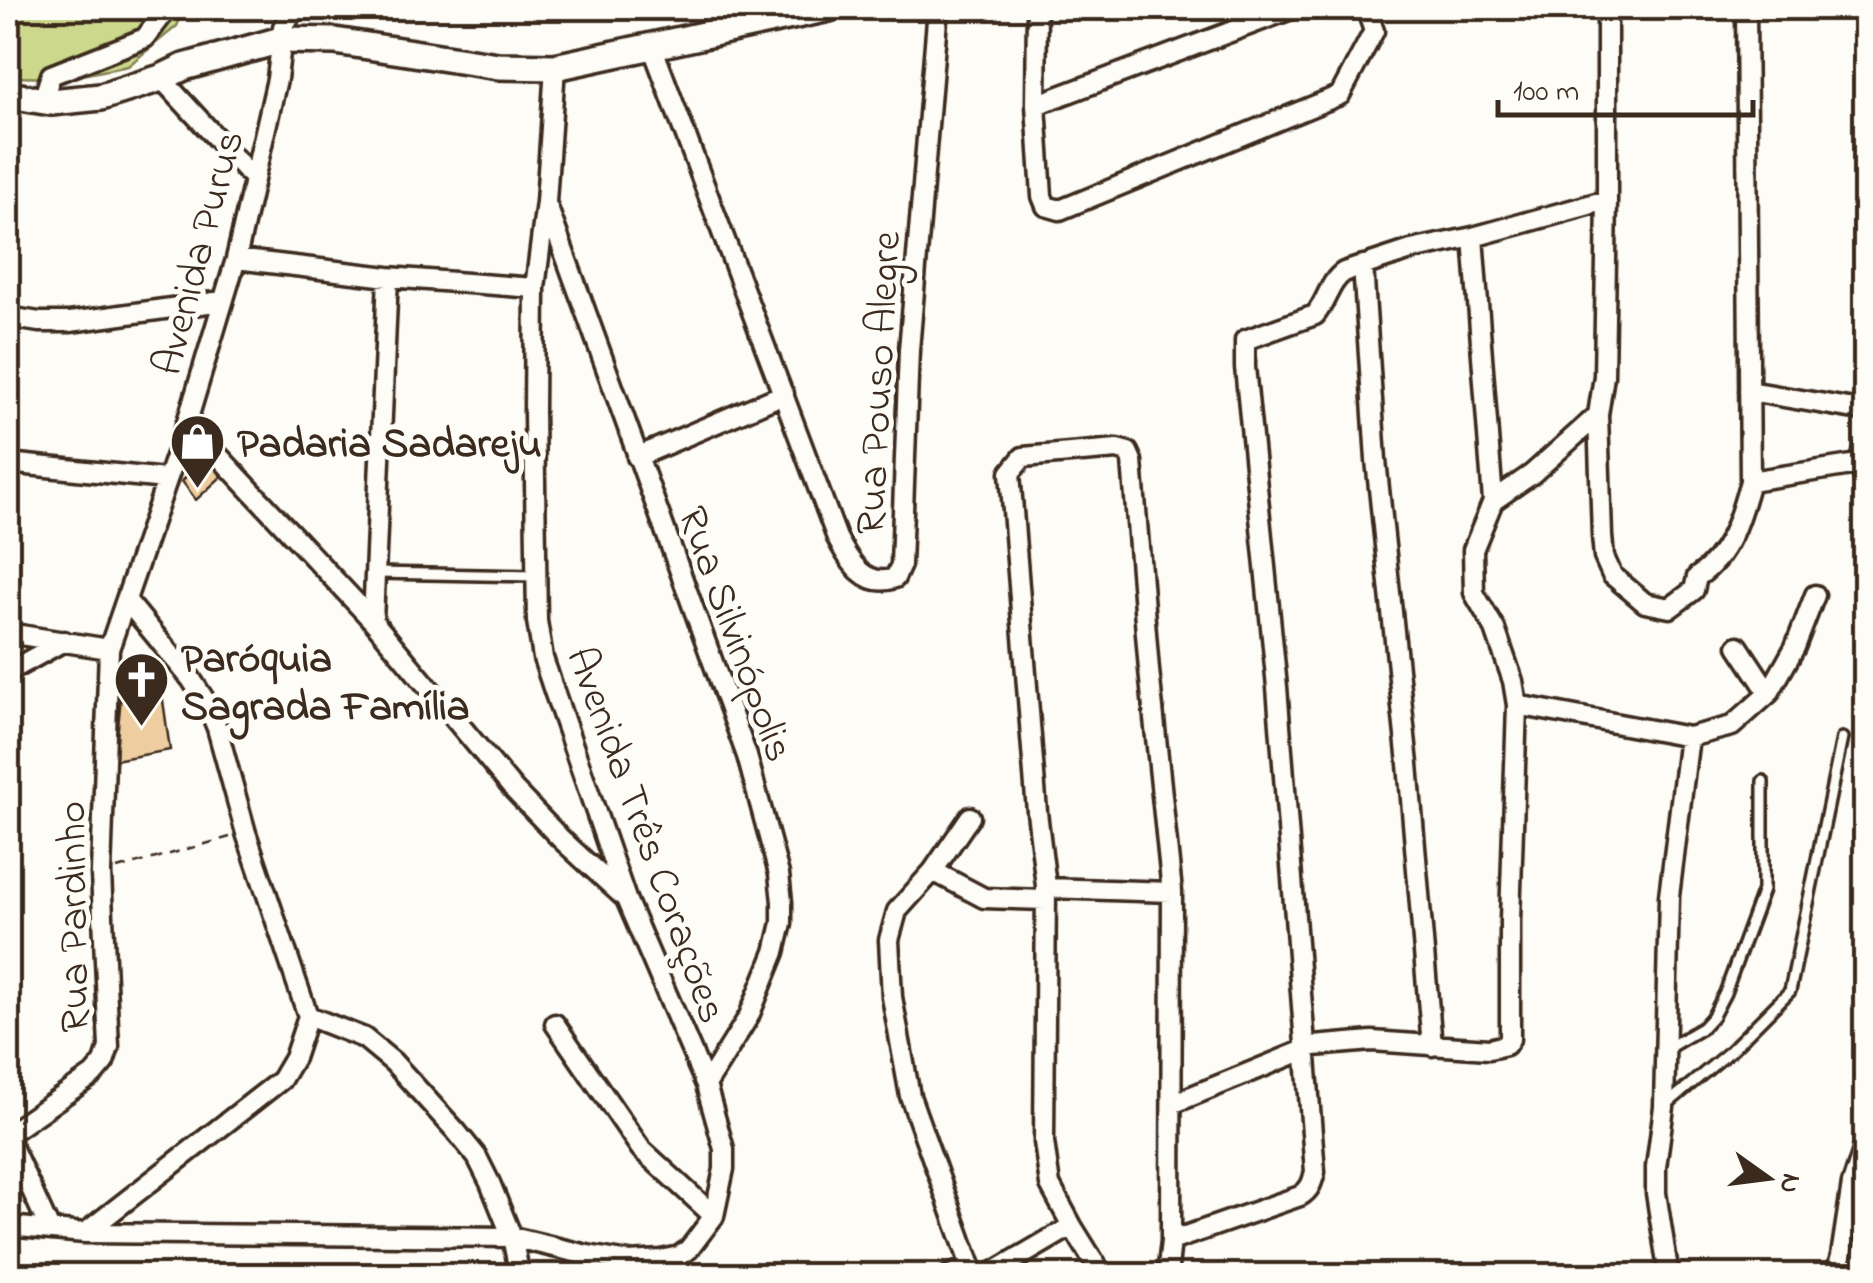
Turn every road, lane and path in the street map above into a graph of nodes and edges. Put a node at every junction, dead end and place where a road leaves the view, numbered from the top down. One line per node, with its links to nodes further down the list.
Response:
1 (168, 8): 15 (street)
2 (298, 8): 10 (street)
3 (829, 8): 11 (main road)
4 (938, 8): 28 (street, Rua Pouso Alegre)
5 (1037, 8): 16 (street)
6 (1294, 8): 16 (street)
7 (1366, 8): 16 (street)
8 (1607, 8): 18 (street)
9 (1746, 8): 27 (street)
10 (281, 40): 12 (main road); 13 (main road); 17 (street, Avenida Purus)
11 (652, 46): 12 (main road); 28 (street, Rua Pouso Alegre)
12 (555, 67): 19 (street, Avenida Três Corações)
13 (161, 78): 15 (main road); 17 (street)
14 (8, 96): 15 (main road)
15 (42, 100)
16 (1036, 105)
17 (254, 179): 21 (street, Avenida Purus)
18 (1608, 200): 20 (street); 30 (street)
19 (546, 202): 24 (street, Avenida Três Corações); 32 (street, Rua Silvinópolis)
20 (1473, 237): 22 (street); 37 (street)
21 (236, 258): 23 (street); 25 (street, Avenida Purus)
22 (1363, 266): 62 (street); 63 (street)
23 (388, 277): 24 (street); 38 (street)
24 (536, 288): 39 (street, Avenida Três Corações)
25 (222, 300): 26 (street); 31 (street, Avenida Purus)
26 (8, 317)
27 (1749, 392): 29 (street); 36 (street)
28 (784, 394): 32 (street)
29 (1866, 411)
30 (1598, 415): 36 (street); 37 (street)
31 (186, 422): 35 (street, Avenida Purus); 42 (street)
32 (638, 457): 65 (street, Rua Silvinópolis)
33 (8, 463): 35 (street)
34 (1863, 464): 36 (street)
35 (166, 479): 41 (street, Avenida Purus)
36 (1750, 481)
37 (1493, 501): 49 (street)
38 (376, 573): 39 (lane); 42 (street)
39 (536, 576): 59 (street, Avenida Três Corações)
40 (1814, 595): 48 (street)
41 (126, 601): 46 (street, Avenida Purus); 54 (street)
42 (374, 621): 59 (street)
43 (8, 633): 44 (street)
44 (64, 641): 46 (street); 47 (street)
45 (1738, 646): 48 (street)
46 (108, 649): 56 (street, Rua Pardinho)
47 (8, 672)
48 (1769, 693): 50 (street)
49 (1517, 705): 50 (street); 62 (street)
50 (1688, 737): 64 (street)
51 (1842, 738): 67 (lane)
52 (1763, 781): 64 (lane)
53 (970, 817): 55 (street)
54 (246, 833): 56 (path); 60 (street)
55 (933, 872): 58 (street); 77 (street)
56 (101, 873): 68 (street, Rua Pardinho)
57 (1172, 892): 58 (street); 58 (street); 66 (street)
58 (1046, 894): 72 (street)
59 (626, 899): 65 (street, Avenida Três Corações)
60 (308, 1016): 74 (street); 75 (street)
61 (555, 1024): 70 (street)
62 (1432, 1046): 63 (street)
63 (1306, 1050): 66 (street); 76 (street)
64 (1664, 1050): 67 (street)
65 (706, 1085): 70 (street, Avenida Três Corações)
66 (1172, 1104): 76 (street)
67 (1664, 1107): 82 (street)
68 (8, 1136): 73 (street)
69 (1866, 1140): 83 (street)
70 (714, 1216): 75 (street, Avenida Três Corações)
71 (8, 1226): 73 (street, Avenida Três Corações)
72 (1072, 1226): 77 (street); 80 (street)
73 (50, 1230): 74 (street, Avenida Três Corações)
74 (85, 1233): 75 (street, Avenida Três Corações)
75 (512, 1237): 78 (street)
76 (1171, 1242): 81 (street)
77 (978, 1272): 79 (street)
78 (520, 1276)
79 (948, 1276)
80 (1103, 1276)
81 (1168, 1276)
82 (1670, 1276)
83 (1835, 1276)

